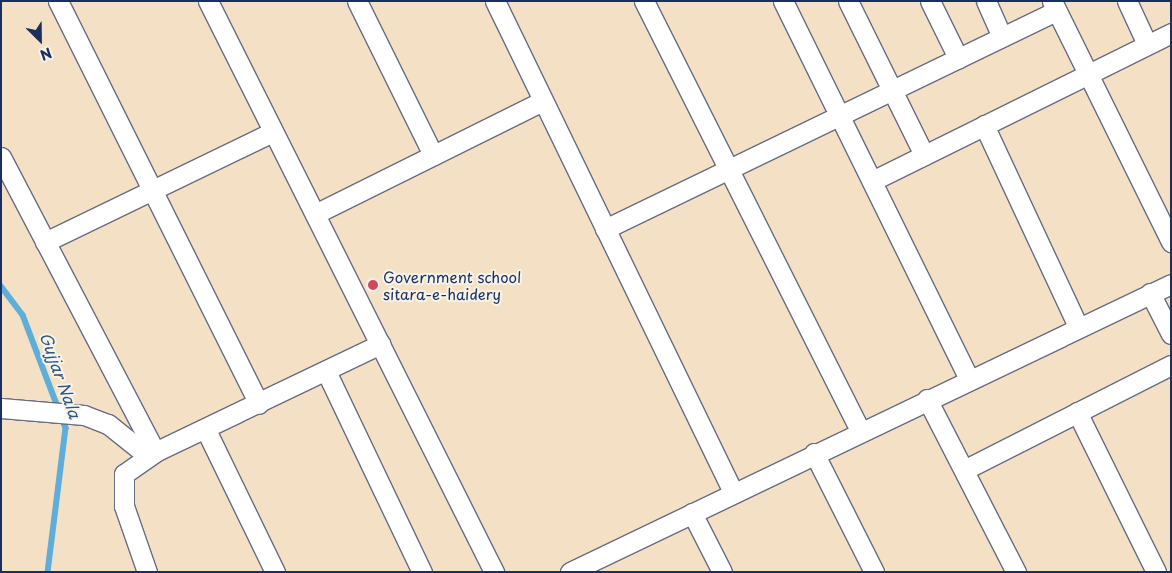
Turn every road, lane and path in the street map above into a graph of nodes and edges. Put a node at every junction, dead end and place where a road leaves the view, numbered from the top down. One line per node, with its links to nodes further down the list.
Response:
1 (58, 1): 27 (street)
2 (208, 1): 21 (street)
3 (357, 1): 22 (street)
4 (644, 1): 25 (street)
5 (783, 1): 19 (street)
6 (848, 1): 17 (street)
7 (930, 1): 15 (street)
8 (986, 1): 13 (street)
9 (1127, 1): 14 (street)
10 (501, 3): 18 (street)
11 (1054, 6): 13 (street); 16 (street)
12 (1171, 32): 14 (street)
13 (1002, 37): 15 (street)
14 (1147, 44): 16 (street)
15 (958, 58): 17 (street)
16 (1088, 75): 20 (street); 31 (street)
17 (892, 90): 19 (street); 23 (street)
18 (543, 101): 22 (street); 29 (street)
19 (839, 116): 25 (street); 26 (street)
20 (984, 125): 23 (street); 34 (street)
21 (273, 132): 27 (street); 28 (street)
22 (433, 155): 28 (street)
23 (924, 155): 26 (street)
24 (1, 157): 30 (street)
25 (729, 169): 29 (street); 45 (street)
26 (872, 181): 39 (street)
27 (152, 189): 30 (street); 41 (street)
28 (315, 214): 36 (street)
29 (605, 229): 49 (street)
30 (45, 242): 47 (street)
31 (1171, 242)
32 (1171, 284): 33 (street)
33 (1150, 293): 34 (street); 35 (street)
34 (1078, 328): 39 (street)
35 (1171, 334)
36 (380, 344): 38 (street); 55 (street)
37 (1171, 365): 43 (street)
38 (326, 371): 41 (street); 54 (street)
39 (969, 379): 40 (street)
40 (928, 399): 45 (street); 48 (street)
41 (259, 404): 44 (street)
42 (1, 408): 47 (street)
43 (1077, 412): 48 (street); 59 (street)
44 (206, 430): 47 (street); 53 (street)
45 (860, 430): 46 (street)
46 (814, 453): 49 (street); 57 (street)
47 (151, 454): 52 (street)
48 (964, 470): 58 (street)
49 (733, 492): 50 (street)
50 (692, 513): 51 (street); 56 (street)
51 (575, 571)
52 (148, 572)
53 (275, 572)
54 (422, 572)
55 (494, 572)
56 (722, 572)
57 (874, 572)
58 (1016, 572)
59 (1156, 572)

